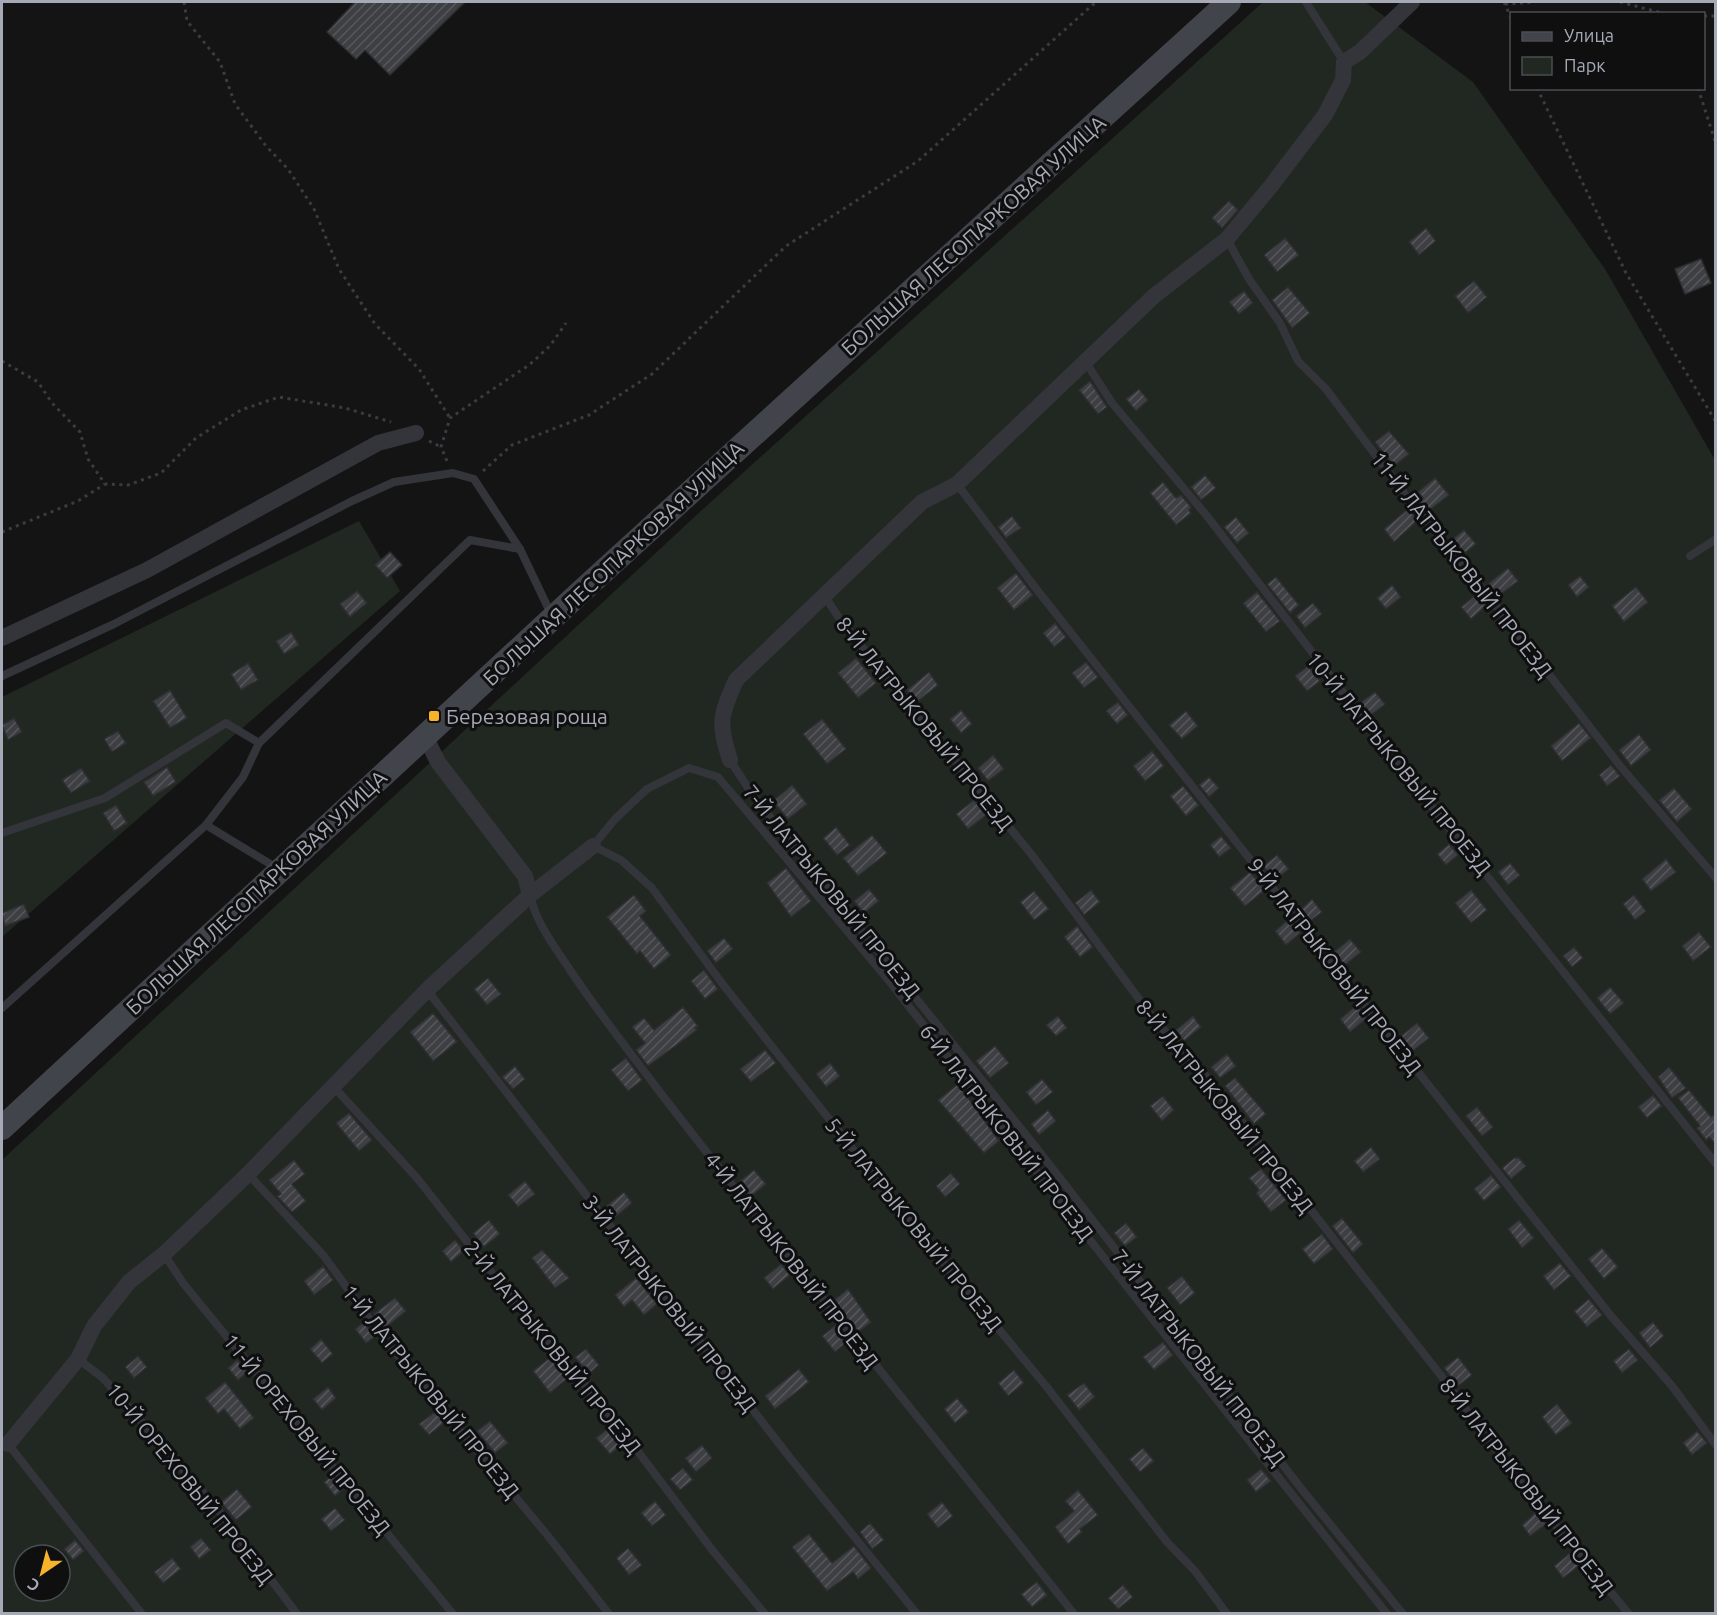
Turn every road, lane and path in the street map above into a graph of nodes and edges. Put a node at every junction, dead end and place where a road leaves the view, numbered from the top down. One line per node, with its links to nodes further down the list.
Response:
1 (184, 2): 18 (path)
2 (1096, 2): 23 (path)
3 (1229, 2): 31 (main road, БОЛЬШАЯ ЛЕСОПАРКОВАЯ УЛИЦА)
4 (1306, 2): 10 (lane)
5 (1412, 2): 10 (street)
6 (1535, 2): 8 (path)
7 (1620, 2): 9 (path)
8 (1505, 3)
9 (1658, 12)
10 (1344, 62): 14 (street)
11 (1538, 90): 19 (path)
12 (1699, 90): 13 (path)
13 (1716, 144)
14 (1227, 239): 17 (street); 41 (lane, 11-Й ЛАТРЫКОВЫЙ ПРОЕЗД)
15 (566, 323): 18 (path)
16 (2, 361): 24 (path)
17 (1085, 361): 25 (street); 47 (lane, 10-Й ЛАТРЫКОВЫЙ ПРОЕЗД)
18 (450, 418): 21 (path)
19 (1716, 422)
20 (416, 433): 21 (path); 24 (path); 32 (street)
21 (441, 447): 22 (path)
22 (453, 473): 23 (lane); 33 (lane)
23 (474, 479): 28 (lane)
24 (105, 484): 26 (path)
25 (957, 484): 30 (street); 52 (lane, 9-Й ЛАТРЫКОВЫЙ ПРОЕЗД)
26 (2, 532)
27 (1716, 539): 29 (lane)
28 (520, 549): 31 (lane); 35 (lane)
29 (1690, 556)
30 (824, 596): 36 (street); 63 (lane, 8-Й ЛАТРЫКОВЫЙ ПРОЕЗД)
31 (553, 618): 34 (main road, БОЛЬШАЯ ЛЕСОПАРКОВАЯ УЛИЦА)
32 (2, 638)
33 (2, 676)
34 (425, 736): 40 (main road, БОЛЬШАЯ ЛЕСОПАРКОВАЯ УЛИЦА); 42 (street)
35 (259, 743): 37 (lane); 38 (lane)
36 (730, 760): 62 (lane, 7-Й ЛАТРЫКОВЫЙ ПРОЕЗД)
37 (206, 825): 40 (lane); 44 (lane)
38 (2, 834)
39 (593, 846): 42 (street); 60 (lane, 5-Й ЛАТРЫКОВЫЙ ПРОЕЗД); 61 (lane, 6-Й ЛАТРЫКОВЫЙ ПРОЕЗД)
40 (280, 870): 46 (main road, БОЛЬШАЯ ЛЕСОПАРКОВАЯ УЛИЦА)
41 (1716, 878)
42 (530, 895): 43 (street); 59 (lane, 4-Й ЛАТРЫКОВЫЙ ПРОЕЗД)
43 (427, 990): 45 (street); 58 (lane, 3-Й ЛАТРЫКОВЫЙ ПРОЕЗД)
44 (2, 1008)
45 (333, 1086): 48 (street); 57 (lane, 2-Й ЛАТРЫКОВЫЙ ПРОЕЗД)
46 (2, 1128)
47 (1716, 1164)
48 (248, 1174): 49 (street); 56 (lane, 1-Й ЛАТРЫКОВЫЙ ПРОЕЗД)
49 (164, 1254): 50 (street); 55 (lane, 11-Й ОРЕХОВЫЙ ПРОЕЗД)
50 (78, 1359): 51 (street); 54 (lane, 10-Й ОРЕХОВЫЙ ПРОЕЗД)
51 (8, 1444): 53 (lane)
52 (1716, 1444)
53 (142, 1614)
54 (297, 1614)
55 (453, 1614)
56 (609, 1614)
57 (765, 1614)
58 (916, 1614)
59 (1074, 1614)
60 (1227, 1614)
61 (1387, 1614)
62 (1403, 1614)
63 (1629, 1614)

